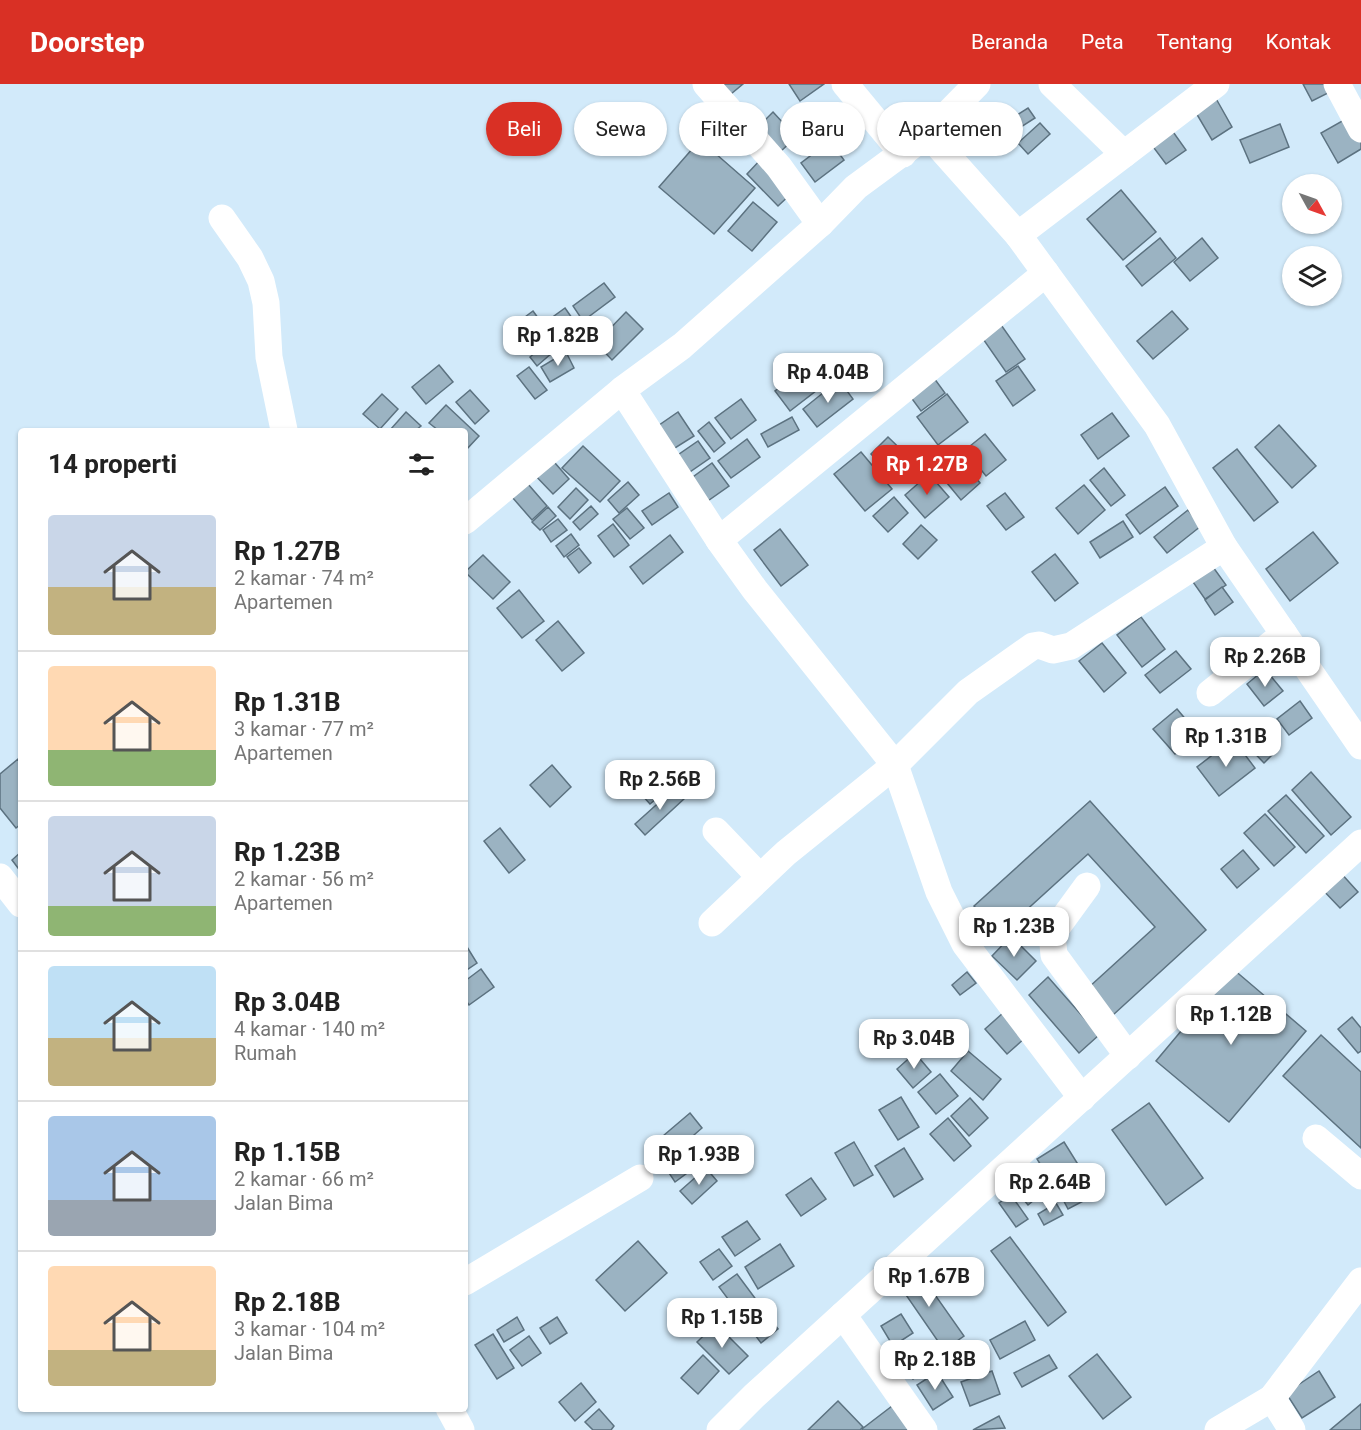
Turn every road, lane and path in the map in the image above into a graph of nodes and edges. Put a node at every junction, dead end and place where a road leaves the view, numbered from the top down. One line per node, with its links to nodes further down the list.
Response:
1 (706, 84): 14 (street)
2 (845, 84): 8 (street)
3 (977, 84): 7 (street)
4 (1052, 84): 10 (street)
5 (1216, 84): 10 (street)
6 (1337, 84): 9 (street)
7 (959, 102)
8 (877, 123)
9 (1361, 129)
10 (1124, 154): 15 (street)
11 (900, 156): 14 (street)
12 (948, 156): 15 (street)
13 (222, 218): 18 (street)
14 (820, 224): 17 (street)
15 (1018, 235): 16 (street)
16 (1046, 273): 20 (street); 21 (street)
17 (622, 390): 19 (street); 20 (street)
18 (284, 428)
19 (468, 518)
20 (719, 540): 25 (street)
21 (1224, 547): 22 (street); 25 (street)
22 (1284, 634): 23 (street); 24 (street)
23 (1210, 693)
24 (1361, 746)
25 (895, 765): 29 (street); 34 (street)
26 (716, 831): 29 (street)
27 (1361, 843): 33 (street)
28 (0, 877): 31 (street)
29 (760, 877): 32 (street)
30 (1087, 886): 33 (street)
31 (18, 900)
32 (712, 923)
33 (1128, 1056): 34 (street)
34 (1082, 1098): 40 (street)
35 (1316, 1138): 36 (street)
36 (1361, 1176)
37 (640, 1178): 38 (street)
38 (468, 1280)
39 (1361, 1281): 41 (street)
40 (843, 1315): 44 (street); 45 (street)
41 (1272, 1398): 46 (street); 47 (street)
42 (451, 1412): 43 (street)
43 (461, 1430)
44 (720, 1430)
45 (924, 1430)
46 (1218, 1430)
47 (1292, 1430)

